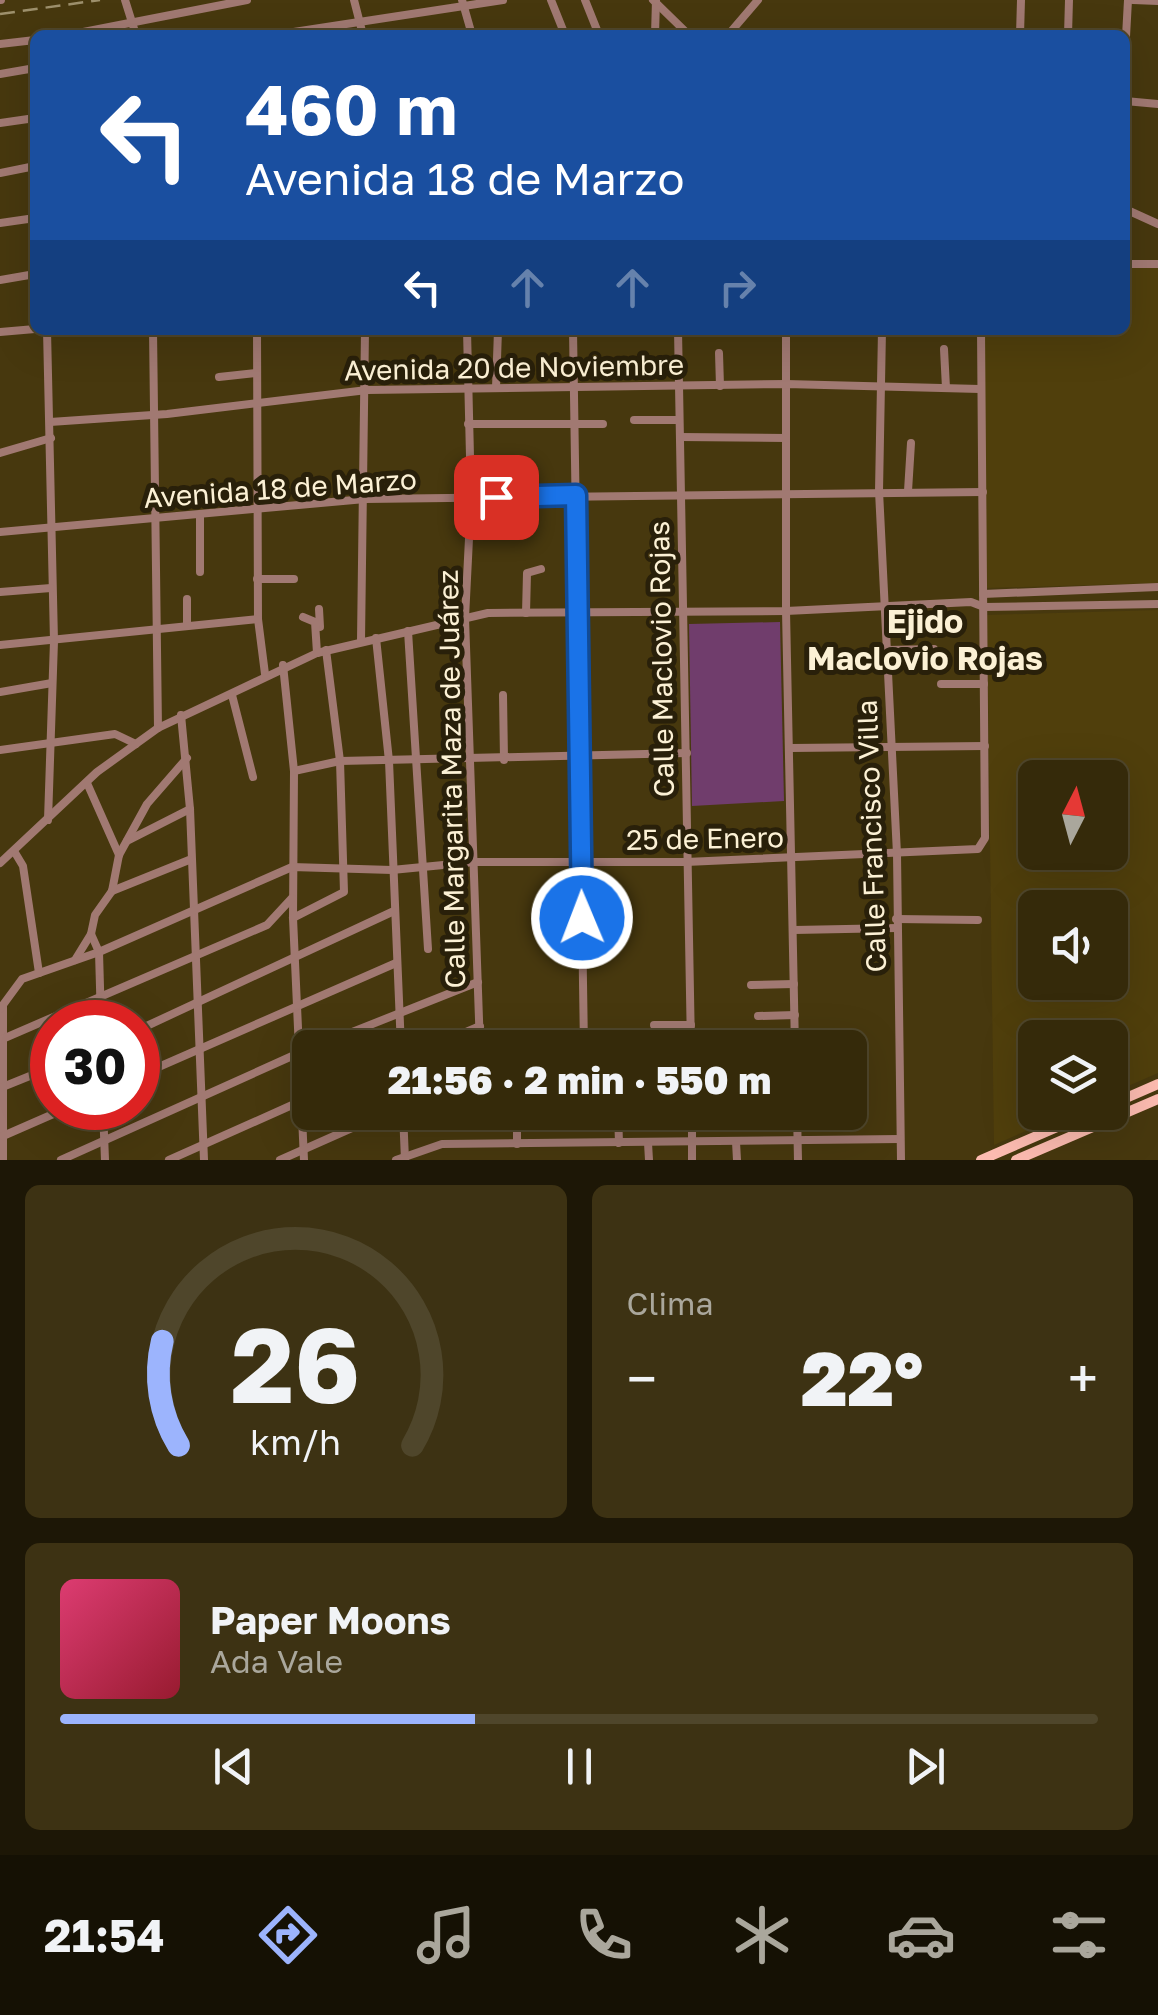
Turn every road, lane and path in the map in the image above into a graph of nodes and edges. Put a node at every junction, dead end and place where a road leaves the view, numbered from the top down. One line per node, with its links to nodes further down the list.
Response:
1 (125, 0): 15 (street)
2 (247, 0): 15 (street)
3 (354, 0): 14 (street)
4 (503, 0): 13 (street)
5 (550, 0): 19 (street)
6 (584, 0): 20 (street)
7 (758, 0): 23 (street)
8 (1021, 0): 24 (street)
9 (1069, 0): 25 (street)
10 (1130, 0): 12 (street); 26 (street)
11 (655, 1): 21 (street); 22 (street)
12 (1158, 1)
13 (463, 3): 14 (street); 18 (street)
14 (359, 21): 16 (street); 17 (street)
15 (135, 30)
16 (304, 30)
17 (361, 30)
18 (471, 30)
19 (564, 30)
20 (597, 30)
21 (655, 30)
22 (684, 30)
23 (732, 30)
24 (1020, 30)
25 (1068, 30)
26 (1127, 30)
27 (30, 41): 28 (street)
28 (0, 44)
29 (30, 69): 30 (street)
30 (0, 74)
31 (1130, 101): 32 (street)
32 (1158, 104)
33 (30, 119): 34 (street)
34 (0, 123)
35 (30, 167): 36 (street)
36 (0, 174)
37 (1130, 211): 40 (street)
38 (30, 219): 39 (street)
39 (0, 223)
40 (1158, 224)
41 (1130, 264): 42 (street)
42 (1158, 264)
43 (30, 275): 44 (street)
44 (0, 280)
45 (30, 329): 46 (street)
46 (0, 332)
47 (47, 335): 76 (street)
48 (153, 335): 73 (street)
49 (257, 335): 60 (street)
50 (365, 335): 71 (street)
51 (468, 335): 65 (street, Calle Margarita Maza de Juárez)
52 (498, 335): 67 (street)
53 (573, 335): 69 (street)
54 (678, 335): 63 (street, Calle Maclovio Rojas)
55 (786, 335): 62 (street)
56 (882, 335): 66 (street, Calle Francisco Villa)
57 (980, 335): 70 (street)
58 (944, 349): 68 (street)
59 (718, 353): 64 (street)
60 (256, 373): 61 (street); 72 (street)
61 (219, 377)
62 (786, 384): 64 (street, Avenida 20 de Noviembre); 66 (street, Avenida 20 de Noviembre); 82 (street)
63 (678, 386): 64 (street, Avenida 20 de Noviembre); 69 (street, Avenida 20 de Noviembre); 75 (street, Calle Maclovio Rojas)
64 (720, 386)
65 (466, 387): 67 (street, Avenida 20 de Noviembre); 71 (street, Avenida 20 de Noviembre); 78 (street, Calle Margarita Maza de Juárez)
66 (881, 387): 68 (street, Avenida 20 de Noviembre); 85 (street, Calle Francisco Villa)
67 (496, 388): 69 (street, Avenida 20 de Noviembre)
68 (946, 388): 70 (street, Avenida 20 de Noviembre)
69 (574, 389): 77 (street)
70 (980, 389): 88 (street)
71 (367, 390): 72 (street, Avenida 20 de Noviembre); 91 (street)
72 (257, 402): 73 (street, Avenida 20 de Noviembre); 93 (street)
73 (156, 414): 76 (street, Avenida 20 de Noviembre); 95 (street)
74 (634, 420): 75 (street)
75 (679, 420): 80 (street, Calle Maclovio Rojas)
76 (50, 422): 81 (street)
77 (575, 423): 78 (street); 79 (street); 90 (street)
78 (468, 424): 92 (street, Calle Margarita Maza de Juárez)
79 (603, 424)
80 (680, 436): 82 (street); 89 (street, Calle Maclovio Rojas)
81 (50, 438): 84 (street); 96 (street)
82 (786, 438): 87 (street)
83 (910, 443): 86 (street)
84 (0, 453)
85 (879, 490): 86 (street, Avenida 18 de Marzo); 87 (street, Avenida 18 de Marzo); 109 (street, Calle Francisco Villa)
86 (908, 491): 88 (street, Avenida 18 de Marzo)
87 (786, 492): 89 (street, Avenida 18 de Marzo); 113 (street)
88 (983, 492): 105 (street)
89 (680, 494): 90 (street, Avenida 18 de Marzo); 112 (street, Calle Maclovio Rojas)
90 (576, 495): 92 (street, Avenida 18 de Marzo); 115 (street)
91 (365, 499): 92 (street, Avenida 18 de Marzo); 93 (street, Avenida 18 de Marzo); 124 (street)
92 (471, 499): 117 (street, Calle Margarita Maza de Juárez)
93 (256, 509): 94 (street, Avenida 18 de Marzo); 100 (street)
94 (200, 516): 95 (street, Avenida 18 de Marzo); 99 (street)
95 (154, 519): 96 (street, Avenida 18 de Marzo); 121 (street)
96 (52, 529): 97 (street, Avenida 18 de Marzo); 103 (street)
97 (0, 532)
98 (540, 569): 114 (street)
99 (200, 572)
100 (258, 578): 101 (street); 118 (street)
101 (294, 579)
102 (1158, 587): 105 (street)
103 (52, 588): 104 (street); 123 (street)
104 (0, 592)
105 (983, 594): 107 (street); 110 (street)
106 (187, 599): 119 (street)
107 (971, 602): 109 (street); 110 (street)
108 (1158, 604): 110 (street)
109 (887, 608): 113 (street); 126 (street, Calle Francisco Villa)
110 (984, 608): 133 (street)
111 (319, 609): 128 (street)
112 (686, 611): 113 (street); 115 (street); 145 (street, Calle Maclovio Rojas)
113 (786, 611): 143 (street)
114 (526, 613): 115 (street); 117 (street)
115 (575, 613): 147 (street)
116 (303, 617): 128 (street)
117 (465, 618): 120 (street); 152 (street, Calle Margarita Maza de Juárez)
118 (258, 619): 119 (street); 130 (street)
119 (187, 626): 121 (street)
120 (408, 631): 122 (street); 148 (street)
121 (154, 632): 123 (street); 138 (street)
122 (376, 638): 124 (street); 151 (street)
123 (54, 640): 125 (street); 131 (street)
124 (361, 641): 128 (street)
125 (0, 645)
126 (888, 650): 127 (street); 141 (street, Calle Francisco Villa)
127 (934, 650)
128 (322, 652): 129 (street); 150 (street)
129 (283, 665): 130 (street); 153 (street)
130 (265, 674): 135 (street)
131 (52, 683): 134 (street); 139 (street)
132 (941, 684): 133 (street)
133 (984, 684): 142 (street)
134 (0, 692)
135 (232, 694): 137 (street); 154 (street)
136 (502, 695): 149 (street)
137 (180, 716): 138 (street); 146 (street)
138 (158, 728): 140 (street)
139 (53, 743): 140 (street); 144 (street); 157 (street)
140 (136, 744): 155 (street)
141 (890, 746): 142 (street); 143 (street); 160 (street, Calle Francisco Villa)
142 (985, 746): 160 (street, 25 de Enero)
143 (791, 748): 162 (street)
144 (0, 750)
145 (687, 753): 147 (street); 165 (street, Calle Maclovio Rojas)
146 (187, 758): 156 (street); 158 (street)
147 (582, 758): 149 (street); 167 (street)
148 (417, 760): 151 (street); 152 (street); 170 (street)
149 (504, 760): 152 (street)
150 (340, 761): 151 (street); 153 (street); 169 (street)
151 (390, 761): 171 (street)
152 (468, 762): 164 (street, Calle Margarita Maza de Juárez)
153 (294, 771): 168 (street)
154 (252, 778)
155 (87, 783): 157 (street); 161 (street)
156 (190, 809): 158 (street); 163 (street)
157 (48, 822): 159 (street)
158 (127, 840): 161 (street)
159 (14, 850): 166 (street); 187 (street)
160 (897, 854): 162 (street, 25 de Enero); 178 (street, Calle Francisco Villa)
161 (119, 855): 172 (street)
162 (791, 858): 165 (street, 25 de Enero); 179 (street)
163 (189, 860): 172 (street); 174 (street)
164 (474, 862): 167 (street, 25 de Enero); 170 (street, 25 de Enero); 188 (street, Calle Margarita Maza de Juárez)
165 (686, 862): 167 (street, 25 de Enero); 199 (street, Calle Maclovio Rojas)
166 (0, 863)
167 (582, 863): 207 (street)
168 (292, 867): 169 (street, 25 de Enero); 173 (street); 174 (street, 25 de Enero)
169 (344, 868): 171 (street, 25 de Enero); 176 (street)
170 (423, 868): 171 (street, 25 de Enero); 181 (street)
171 (392, 870): 175 (street)
172 (112, 891): 180 (street)
173 (292, 898): 176 (street); 183 (street)
174 (195, 908): 182 (street, 25 de Enero); 183 (street)
175 (394, 911): 184 (street); 186 (street)
176 (292, 918): 184 (street)
177 (978, 920): 178 (street)
178 (896, 924): 179 (street); 232 (street, Calle Francisco Villa)
179 (794, 930): 189 (street)
180 (91, 934): 182 (street); 185 (street)
181 (428, 950)
182 (99, 952): 185 (street, 25 de Enero); 191 (street)
183 (198, 953): 191 (street); 192 (street)
184 (294, 956): 192 (street); 193 (street)
185 (73, 962): 187 (street, 25 de Enero)
186 (396, 963): 193 (street); 195 (street)
187 (40, 973): 194 (street)
188 (478, 982): 195 (street); 200 (street, Calle Margarita Maza de Juárez)
189 (794, 984): 190 (street); 196 (street)
190 (750, 986)
191 (100, 999): 210 (street)
192 (197, 1003): 198 (street); 211 (street)
193 (298, 1004): 202 (street); 211 (street)
194 (2, 1007): 210 (street)
195 (400, 1013): 203 (street); 204 (street)
196 (795, 1014): 197 (street); 209 (street)
197 (758, 1016)
198 (160, 1020)
199 (691, 1025): 201 (street); 208 (street, Calle Maclovio Rojas)
200 (480, 1026): 205 (street); 206 (street, Calle Margarita Maza de Juárez)
201 (654, 1026)
202 (304, 1030)
203 (357, 1030)
204 (400, 1030)
205 (471, 1030)
206 (480, 1030)
207 (584, 1030)
208 (691, 1030)
209 (795, 1030)
210 (2, 1039): 216 (street)
211 (198, 1049): 213 (street); 217 (street)
212 (292, 1056): 217 (street)
213 (160, 1066)
214 (30, 1075): 216 (street)
215 (1158, 1084): 218 (main road)
216 (3, 1087): 231 (street)
217 (200, 1097): 236 (street); 240 (street)
218 (1128, 1097)
219 (1158, 1099): 255 (main road)
220 (292, 1106): 240 (street)
221 (30, 1125): 231 (street)
222 (104, 1130): 236 (street)
223 (302, 1130): 241 (street)
224 (353, 1130): 241 (street)
225 (403, 1130): 242 (street)
226 (518, 1130): 239 (street)
227 (619, 1130): 237 (street)
228 (692, 1130): 234 (street)
229 (797, 1130): 233 (street)
230 (1051, 1130): 254 (main road)
231 (2, 1137): 243 (street)
232 (900, 1139): 233 (street); 253 (street, Calle Francisco Villa)
233 (797, 1141): 235 (street); 252 (street)
234 (692, 1142): 235 (street); 238 (street); 250 (street)
235 (736, 1142): 251 (street)
236 (104, 1143): 244 (street); 245 (street)
237 (619, 1143): 238 (street); 239 (street)
238 (648, 1143): 249 (street)
239 (518, 1144): 242 (street)
240 (203, 1145): 246 (street); 247 (street)
241 (304, 1155): 248 (street)
242 (402, 1159)
243 (4, 1160)
244 (61, 1160)
245 (105, 1160)
246 (169, 1160)
247 (204, 1160)
248 (280, 1160)
249 (649, 1160)
250 (692, 1160)
251 (738, 1160)
252 (798, 1160)
253 (901, 1160)
254 (982, 1160)
255 (1016, 1160)

